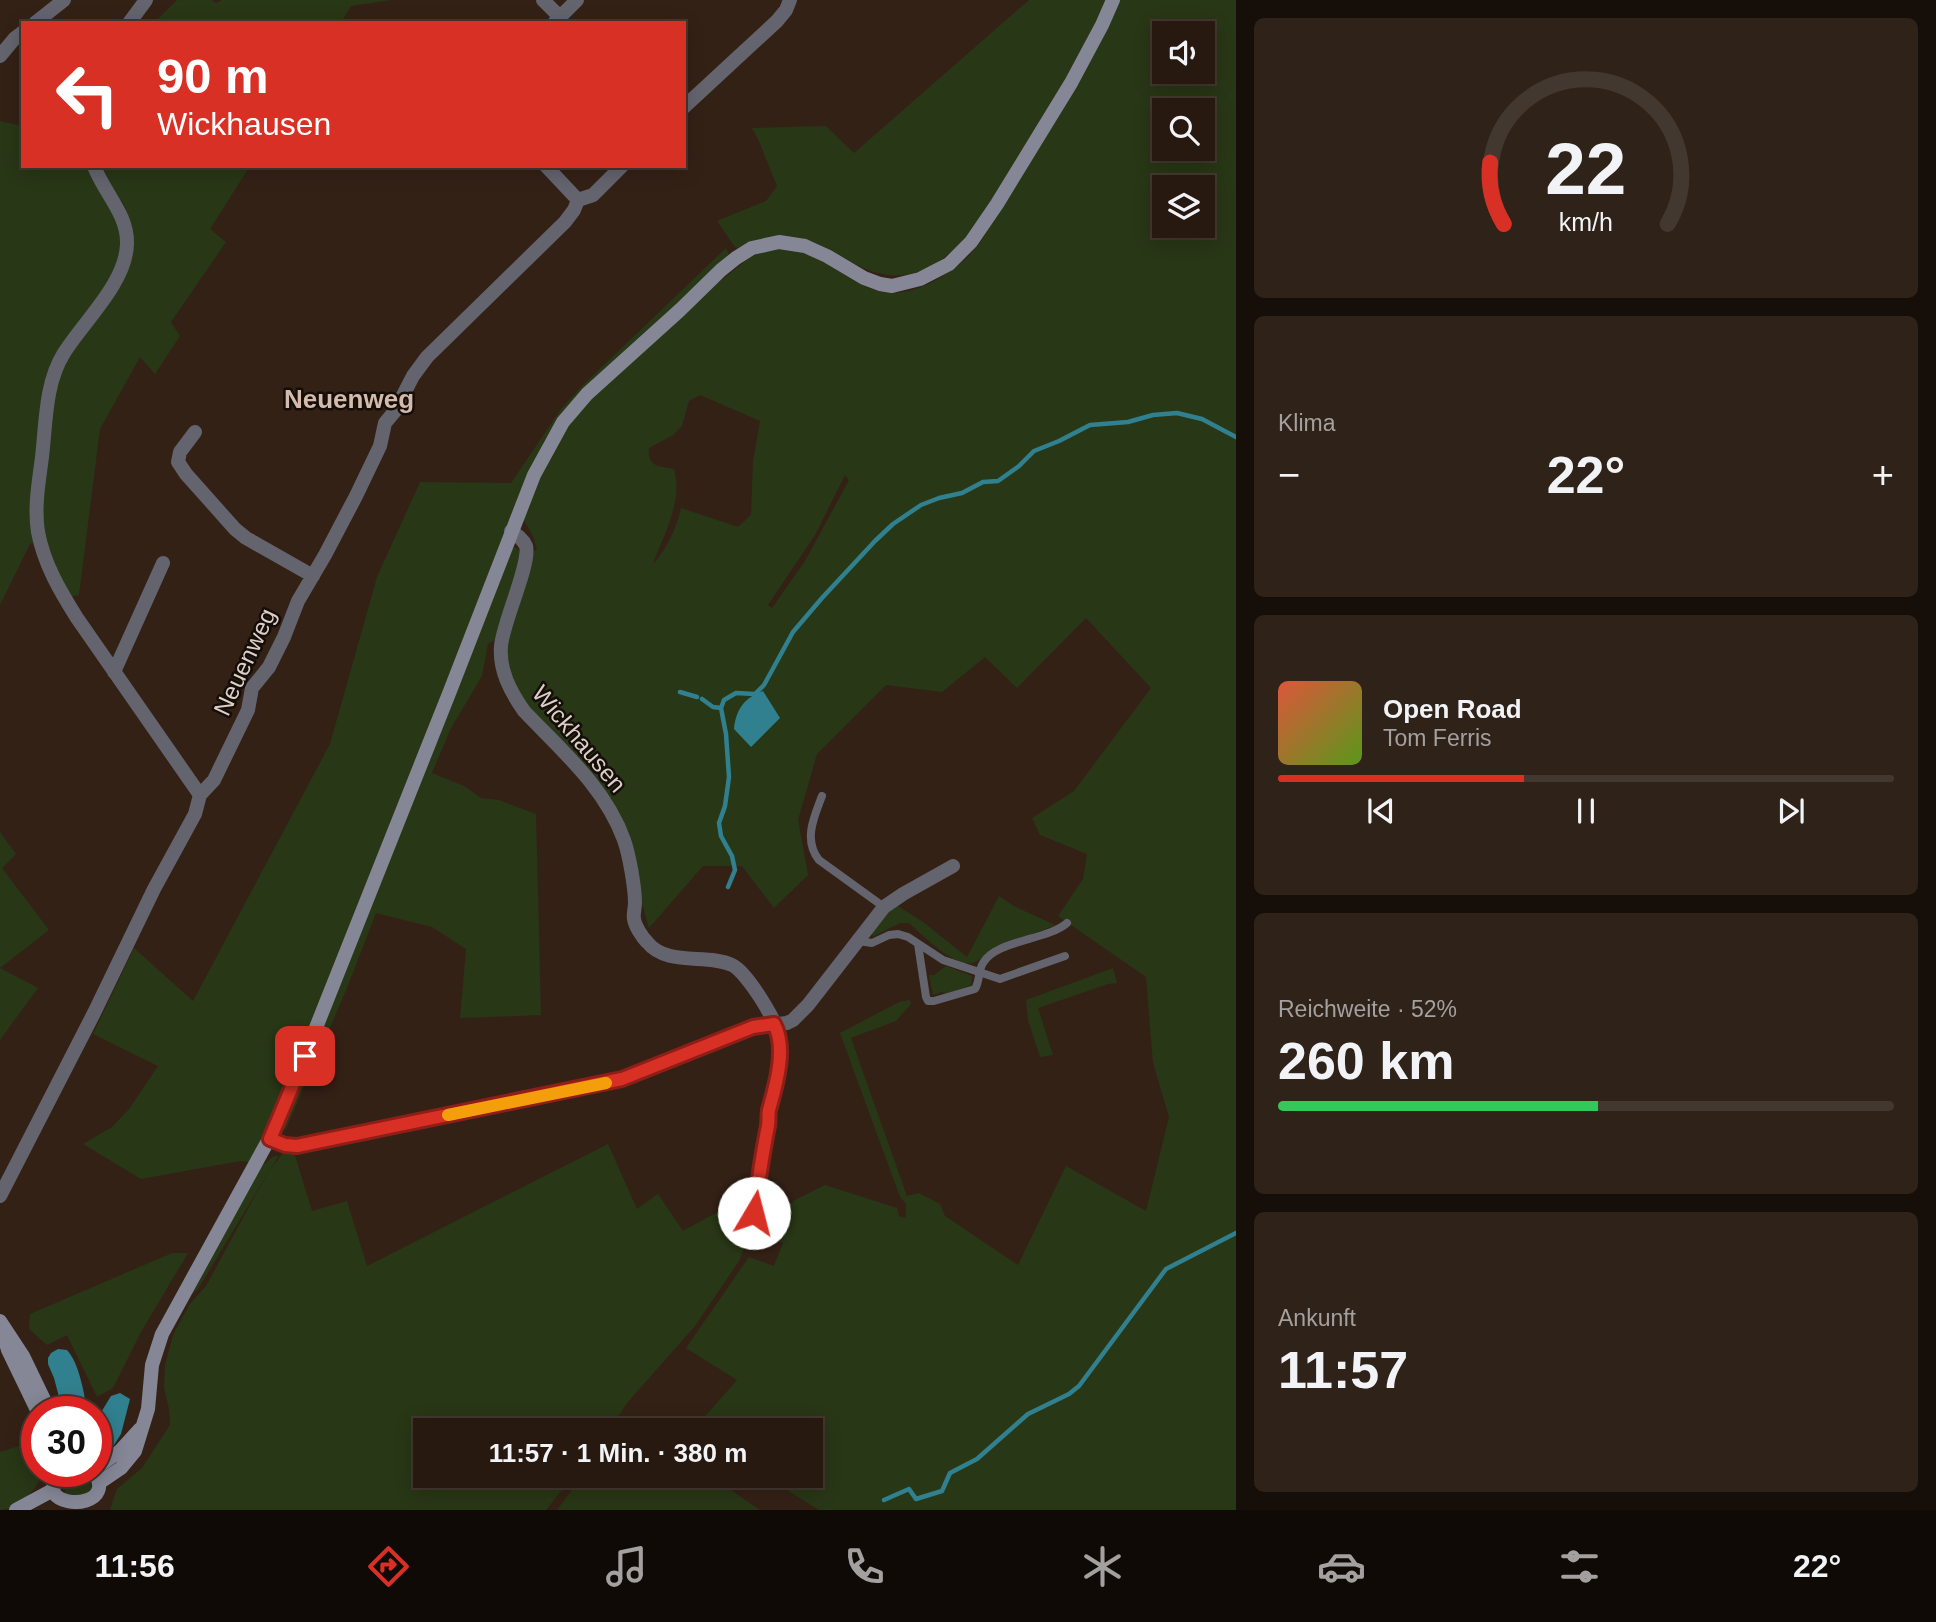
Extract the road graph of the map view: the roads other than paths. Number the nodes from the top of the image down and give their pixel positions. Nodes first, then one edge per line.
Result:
1 (64, 0) edge
2 (146, 0) edge
3 (543, 0) edge
4 (578, 0) edge
5 (790, 0) edge
6 (1113, 0) edge
7 (557, 20) edge
8 (38, 21) edge
9 (130, 21) edge
10 (21, 34) edge
11 (0, 56) edge
12 (686, 105) edge
13 (95, 168) edge
14 (548, 168) edge
15 (620, 168) edge
16 (578, 200) junction
17 (195, 432) dead end
18 (511, 531) junction
19 (163, 563) dead end
20 (313, 576) junction
21 (114, 672) junction
22 (200, 795) junction
23 (822, 796) dead end
24 (953, 866) dead end
25 (884, 907) junction
26 (1068, 923) dead end
27 (858, 941) junction
28 (918, 944) junction
29 (1065, 956) dead end
30 (979, 973) junction
31 (774, 1024) junction
32 (270, 1139) junction
33 (0, 1196) edge
34 (754, 1213) dead end
35 (0, 1323) edge
36 (30, 1396) edge
37 (42, 1396) edge
38 (112, 1473) edge
39 (54, 1487) edge
40 (97, 1487) edge
41 (56, 1496) junction
42 (92, 1507) edge
43 (16, 1510) edge
44 (45, 1510) edge
45 (76, 1510) edge

1 - 8 street
2 - 9 street
3 - 7 street
4 - 7 street
5 - 12 street
6 - 18 main road
10 - 11 street
13 - 21 street
14 - 16 street
15 - 16 street, Neuenweg
16 - 20 street, Neuenweg
17 - 20 street
18 - 31 street, Wickhausen
18 - 32 main road
19 - 21 street
20 - 22 street, Neuenweg
21 - 22 street
22 - 33 street, Neuenweg
23 - 25 lane
24 - 25 street
25 - 27 street
26 - 30 lane
27 - 28 lane
27 - 31 street
28 - 30 lane
28 - 30 lane
29 - 30 lane
31 - 32 street
31 - 34 street, Wickhausen
32 - 38 main road
35 - 36 main road
35 - 37 main road
39 - 41 main road
40 - 42 main road
41 - 43 main road
41 - 44 main road
41 - 45 main road
42 - 45 main road

